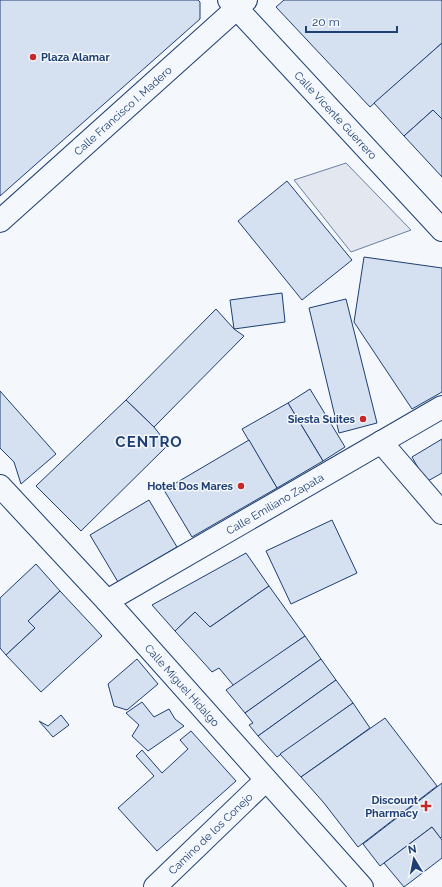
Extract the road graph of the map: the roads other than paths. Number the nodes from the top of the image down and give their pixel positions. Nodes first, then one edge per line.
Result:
1 (237, 3) edge
2 (0, 221) edge
3 (442, 230) edge
4 (442, 407) edge
5 (381, 442) junction
6 (0, 486) edge
7 (442, 514) edge
8 (107, 601) junction
9 (266, 780) junction
10 (155, 887) edge
11 (362, 887) edge

1 - 2 street, Calle Francisco I. Madero
1 - 3 street, Calle Vicente Guerrero
4 - 5 street, Calle Emiliano Zapata
5 - 7 street
5 - 8 street, Calle Emiliano Zapata
6 - 8 street, Calle Miguel Hidalgo
8 - 9 street, Calle Miguel Hidalgo
9 - 10 street, Camino de los Conejo
9 - 11 street, Calle Miguel Hidalgo

